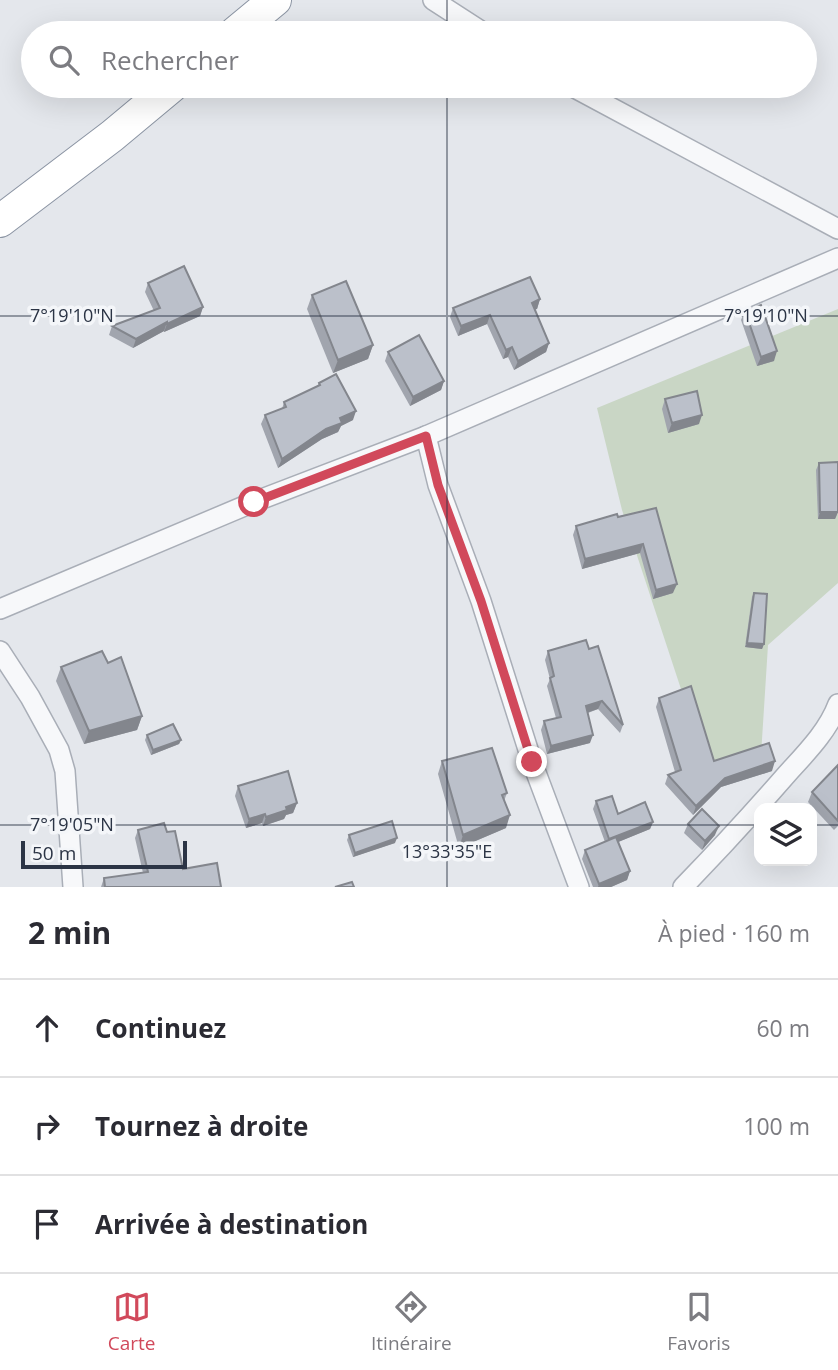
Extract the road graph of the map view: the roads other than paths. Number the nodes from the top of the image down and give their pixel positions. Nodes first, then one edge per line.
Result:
1 (275, 0) edge
2 (433, 0) edge
3 (250, 21) edge
4 (465, 21) edge
5 (158, 98) edge
6 (592, 98) edge
7 (0, 221) edge
8 (838, 229) edge
9 (838, 258) edge
10 (426, 436) junction
11 (0, 608) edge
12 (0, 651) edge
13 (838, 704) edge
14 (73, 887) edge
15 (579, 887) edge
16 (683, 887) edge

1 - 3 highway
2 - 4 street
5 - 7 highway
6 - 8 street
9 - 10 street
10 - 11 street
10 - 15 street
12 - 14 street
13 - 16 street

